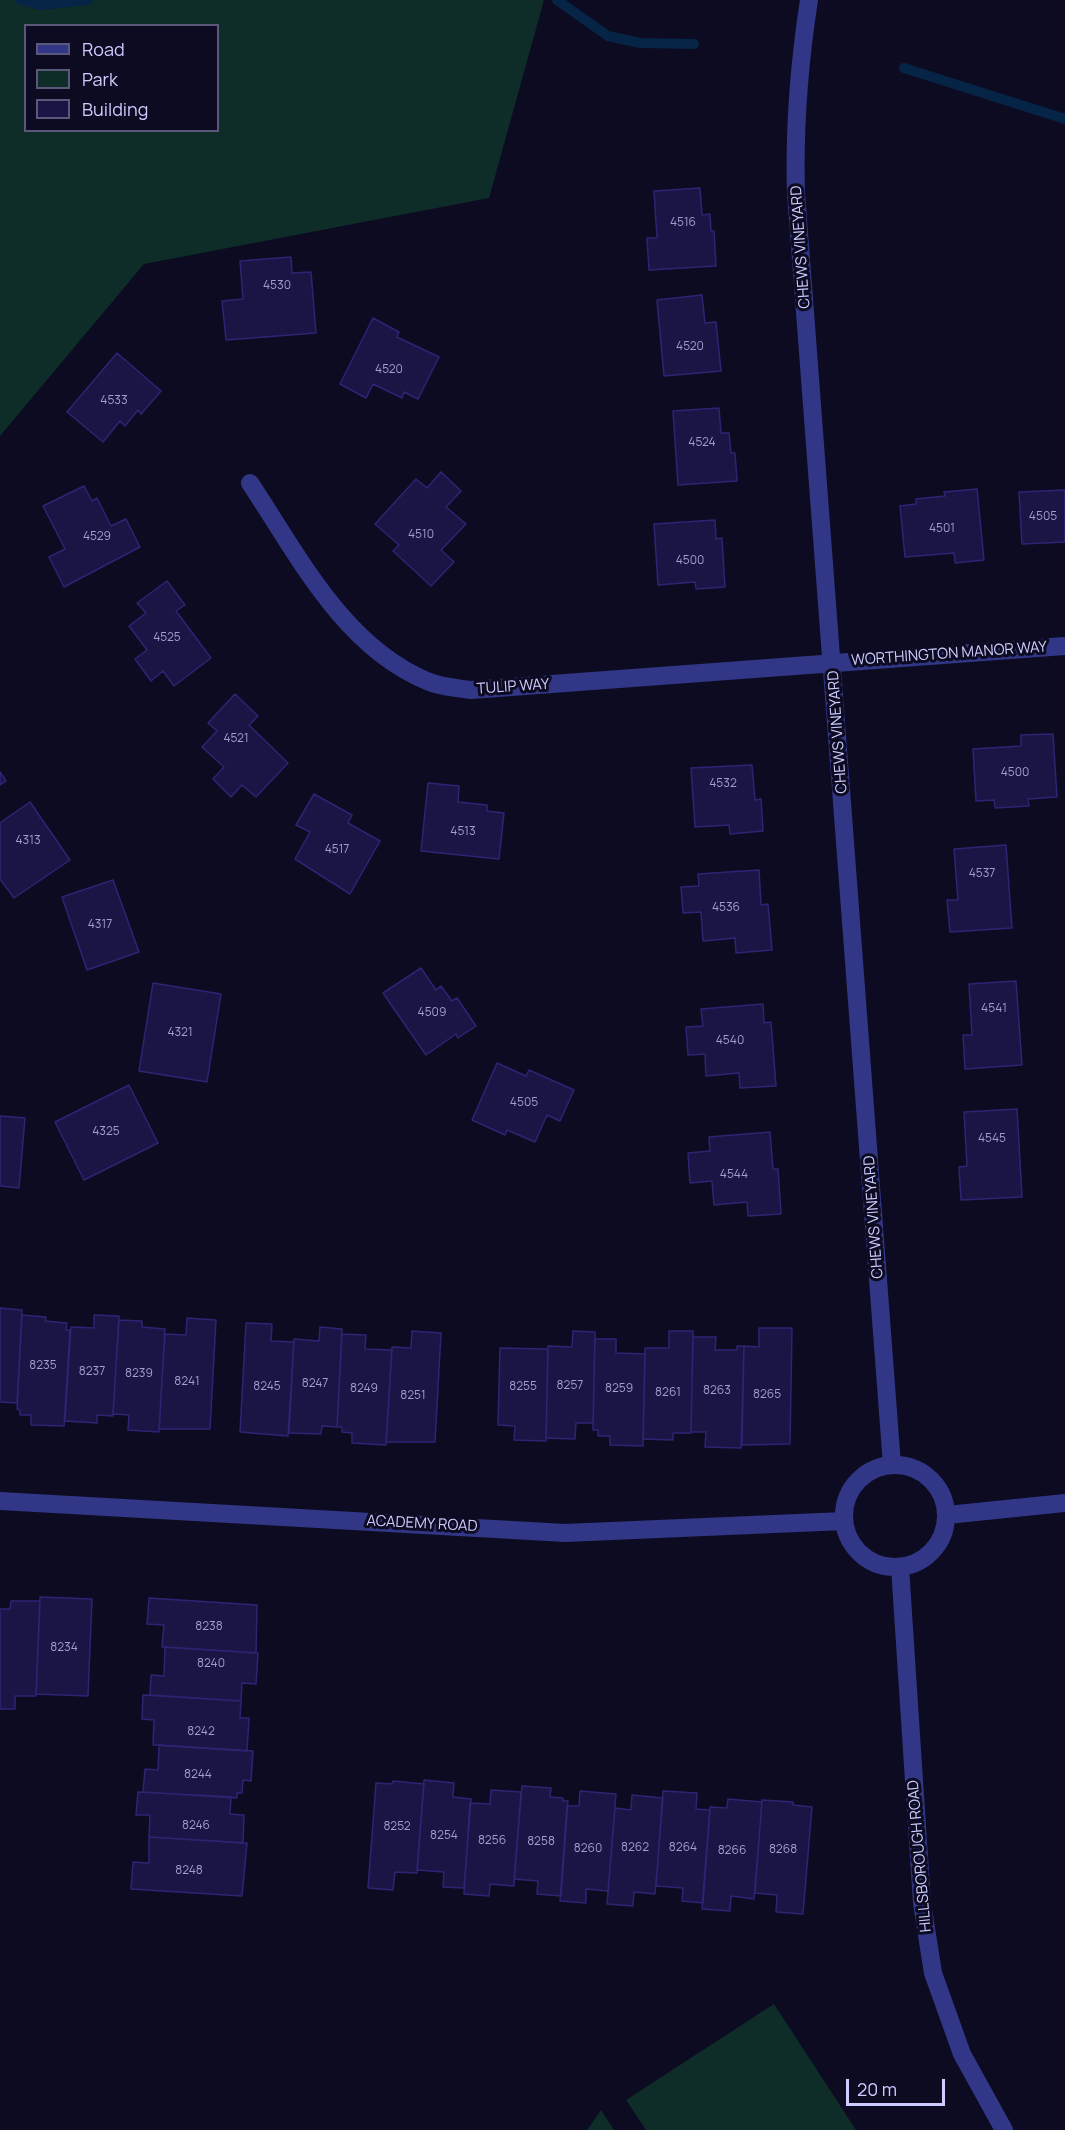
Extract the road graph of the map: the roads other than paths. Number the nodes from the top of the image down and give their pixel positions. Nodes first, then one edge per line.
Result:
1 (809, 0) edge
2 (250, 483) dead end
3 (1065, 646) edge
4 (833, 662) junction
5 (892, 1464) junction
6 (0, 1502) edge
7 (1065, 1503) edge
8 (947, 1515) junction
9 (844, 1521) junction
10 (900, 1567) junction
11 (1004, 2130) edge

1 - 4 street, CHEWS VINEYARD
2 - 4 street, TULIP WAY
3 - 4 street, WORTHINGTON MANOR WAY
4 - 5 street, CHEWS VINEYARD
5 - 8 street
5 - 9 street
6 - 9 street, ACADEMY ROAD
7 - 8 street
8 - 10 street
9 - 10 street
10 - 11 street, HILLSBOROUGH ROAD

